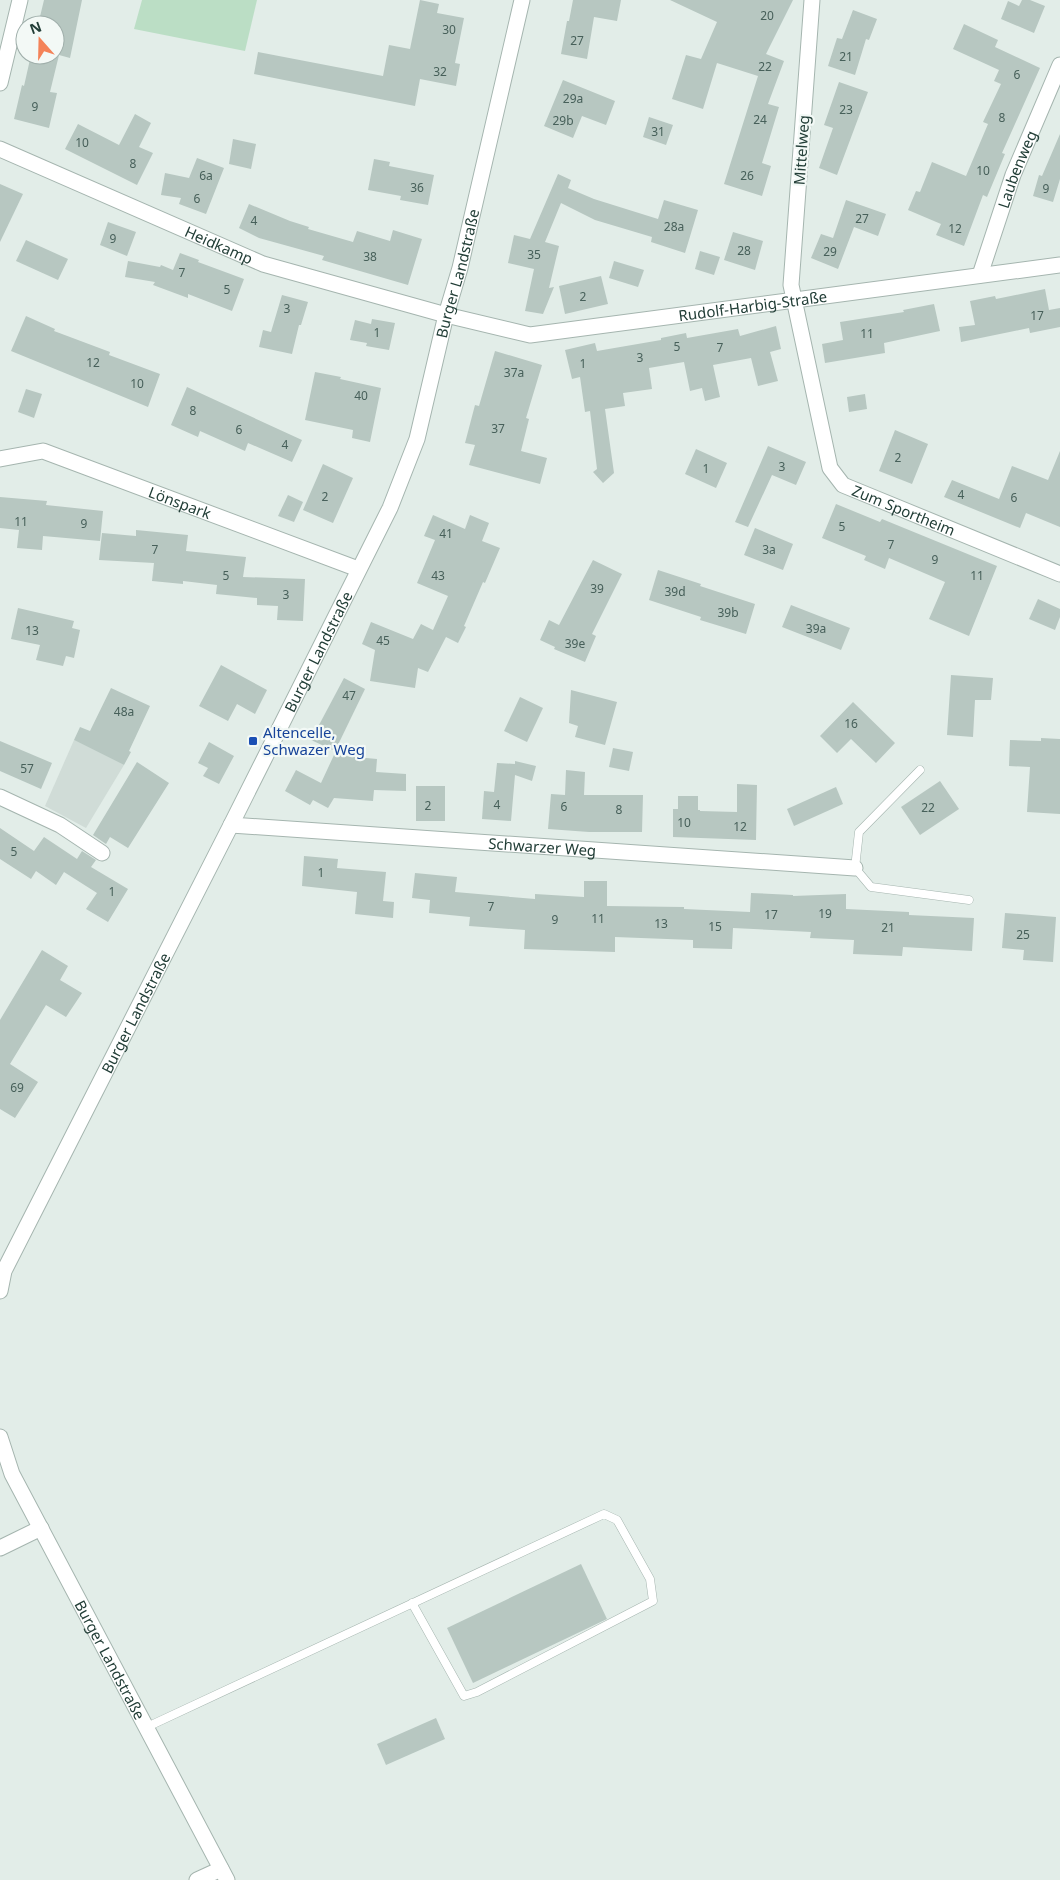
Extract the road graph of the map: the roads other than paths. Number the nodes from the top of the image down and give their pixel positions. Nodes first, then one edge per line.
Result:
1 (20, 0) edge
2 (522, 0) edge
3 (812, 0) edge
4 (1060, 66) edge
5 (0, 83) edge
6 (0, 149) edge
7 (1060, 265) edge
8 (980, 275) junction
9 (794, 300) junction
10 (446, 315) junction
11 (0, 459) edge
12 (358, 569) junction
13 (1060, 574) edge
14 (920, 770) dead end
15 (0, 797) edge
16 (232, 825) junction
17 (102, 853) dead end
18 (855, 868) junction
19 (969, 900) dead end
20 (2, 1275) edge
21 (0, 1291) edge
22 (0, 1437) edge
23 (0, 1453) edge
24 (12, 1474) junction
25 (41, 1528) junction
26 (0, 1548) edge
27 (412, 1603) junction
28 (146, 1727) junction
29 (224, 1874) edge
30 (197, 1880) edge

1 - 5 street
2 - 10 street, Burger Landstraße
3 - 9 street, Mittelweg
4 - 8 street, Laubenweg
6 - 10 street, Heidkamp
7 - 8 street, Rudolf-Harbig-Straße
8 - 9 street, Rudolf-Harbig-Straße
9 - 10 street, Rudolf-Harbig-Straße
9 - 13 street, Zum Sportheim
10 - 12 street, Burger Landstraße
11 - 12 street, Lönspark
12 - 16 street, Burger Landstraße
14 - 18 lane
15 - 17 street
16 - 18 street, Schwarzer Weg
16 - 20 street, Burger Landstraße
18 - 19 lane
20 - 21 street, Burger Landstraße
22 - 24 street, Burger Landstraße
23 - 24 lane
24 - 25 street, Burger Landstraße
25 - 26 street
25 - 28 street, Burger Landstraße
27 - 27 lane
27 - 28 lane
28 - 29 street, Burger Landstraße
29 - 30 street

